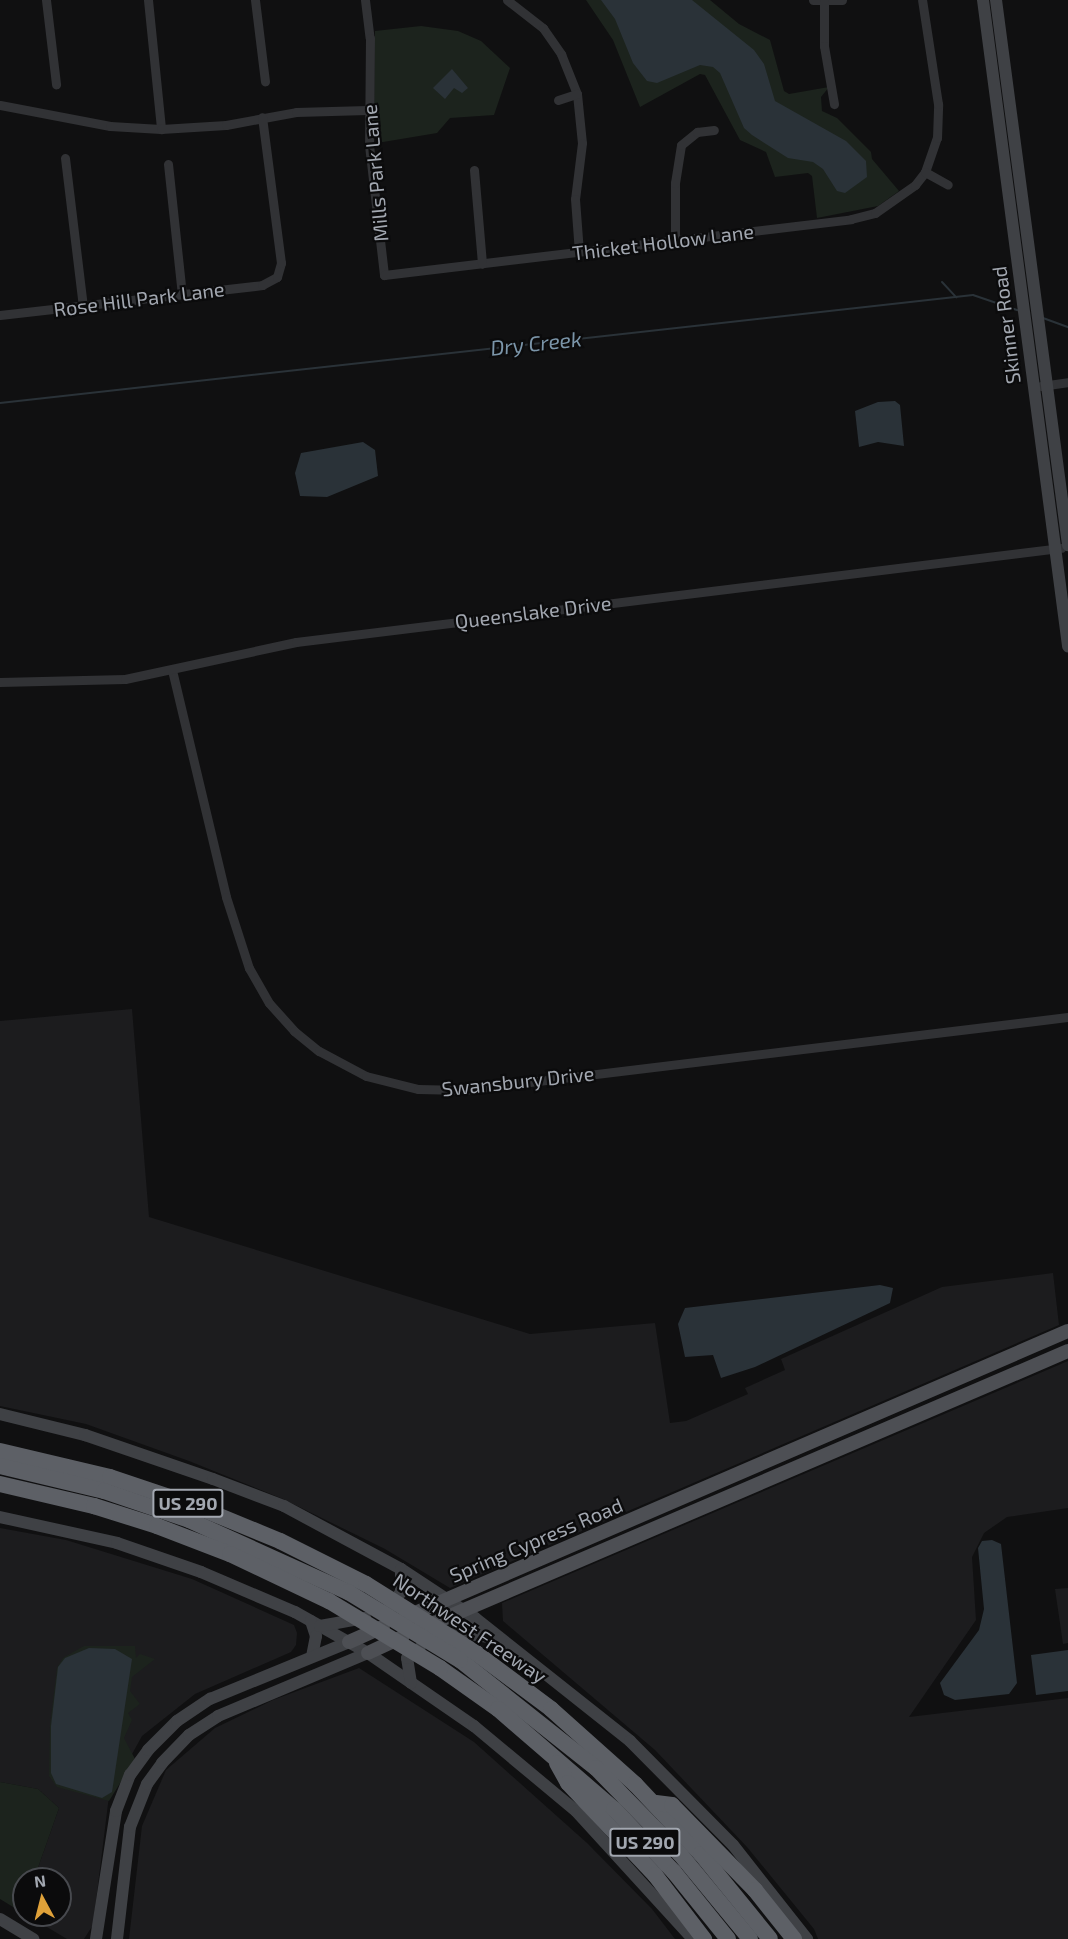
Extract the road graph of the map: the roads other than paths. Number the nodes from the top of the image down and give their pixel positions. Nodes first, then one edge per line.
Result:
1 (46, 0) edge
2 (148, 0) edge
3 (255, 0) edge
4 (365, 0) edge
5 (507, 0) edge
6 (813, 0) edge
7 (842, 0) edge
8 (922, 0) edge
9 (983, 0) edge
10 (996, 0) edge
11 (824, 1) edge
12 (265, 81) dead end
13 (56, 84) dead end
14 (577, 94) junction
15 (558, 100) dead end
16 (834, 104) dead end
17 (0, 105) edge
18 (367, 110) junction
19 (262, 117) junction
20 (161, 129) junction
21 (714, 130) dead end
22 (65, 158) dead end
23 (168, 164) dead end
24 (474, 170) dead end
25 (925, 172) junction
26 (948, 185) dead end
27 (675, 241) junction
28 (579, 252) junction
29 (482, 264) junction
30 (384, 275) joint
31 (182, 294) junction
32 (83, 306) junction
33 (0, 315) edge
34 (1068, 382) edge
35 (1047, 385) junction
36 (1033, 387) junction
37 (1064, 547) edge
38 (1068, 646) edge
39 (172, 670) junction
40 (0, 682) edge
41 (1068, 1017) edge
42 (1068, 1331) edge
43 (1068, 1351) edge
44 (970, 1373) junction
45 (975, 1391) junction
46 (0, 1414) edge
47 (837, 1431) junction
48 (845, 1447) junction
49 (0, 1451) edge
50 (0, 1466) edge
51 (0, 1484) edge
52 (665, 1506) junction
53 (0, 1517) edge
54 (673, 1520) junction
55 (401, 1569) junction
56 (446, 1600) junction
57 (462, 1610) junction
58 (315, 1624) junction
59 (501, 1640) junction
60 (349, 1642) junction
61 (368, 1653) junction
62 (312, 1656) junction
63 (411, 1683) junction
64 (210, 1699) junction
65 (218, 1716) junction
66 (553, 1754) junction
67 (654, 1803) junction
68 (118, 1805) junction
69 (135, 1812) junction
70 (0, 1919) edge
71 (33, 1939) edge
72 (96, 1939) edge
73 (117, 1939) edge
74 (693, 1939) edge
75 (704, 1939) edge
76 (728, 1939) edge
77 (750, 1939) edge
78 (770, 1939) edge
79 (794, 1939) edge
80 (807, 1939) edge

1 - 13 street
2 - 20 street
3 - 12 street
4 - 18 street, Mills Park Lane
5 - 14 street
6 - 11 street
7 - 11 street
8 - 25 street
9 - 36 street, Skinner Road
10 - 35 street, Skinner Road
11 - 16 street
14 - 15 street
14 - 28 street
17 - 20 street
18 - 19 street
18 - 30 street, Mills Park Lane
19 - 20 street
19 - 31 street, Rose Hill Park Lane
21 - 27 street
22 - 32 street
23 - 31 street
24 - 29 street
25 - 26 street
25 - 27 street, Thicket Hollow Lane
27 - 28 street, Thicket Hollow Lane
28 - 29 street, Thicket Hollow Lane
29 - 30 street, Thicket Hollow Lane
31 - 32 street, Rose Hill Park Lane
32 - 33 street, Rose Hill Park Lane
34 - 35 street
35 - 36 street
35 - 37 street, Skinner Road
36 - 37 street, Skinner Road
37 - 38 street, Skinner Road
37 - 39 street, Queenslake Drive
39 - 40 street, Queenslake Drive
39 - 41 street, Swansbury Drive
42 - 44 main road, Spring Cypress Road
43 - 45 main road, Spring Cypress Road
44 - 45 main road
44 - 47 main road, Spring Cypress Road
45 - 48 main road, Spring Cypress Road
46 - 55 street
47 - 48 main road
47 - 52 main road, Spring Cypress Road
48 - 54 main road, Spring Cypress Road
49 - 67 highway, Northwest Freeway / US 290, bridge
50 - 77 highway, bridge
51 - 66 highway, US 290, bridge
52 - 54 main road
52 - 56 main road, Spring Cypress Road
53 - 58 street
54 - 57 main road, Spring Cypress Road
55 - 56 street
55 - 58 street
56 - 57 street
56 - 60 main road, Spring Cypress Road
57 - 59 street
57 - 61 main road, Spring Cypress Road
58 - 60 street
58 - 62 street
59 - 63 street
59 - 80 street
60 - 61 street
60 - 62 street, Spring Cypress Road
61 - 63 street
61 - 65 street, Spring Cypress Road
62 - 64 street, Spring Cypress Road
63 - 74 street
64 - 65 street
64 - 68 street, Spring Cypress Road
65 - 69 street, Spring Cypress Road
66 - 75 highway
66 - 76 highway, US 290
67 - 78 highway, Northwest Freeway / US 290
67 - 79 highway
68 - 69 street
68 - 72 street, Spring Cypress Road
69 - 73 street, Spring Cypress Road
70 - 71 street

